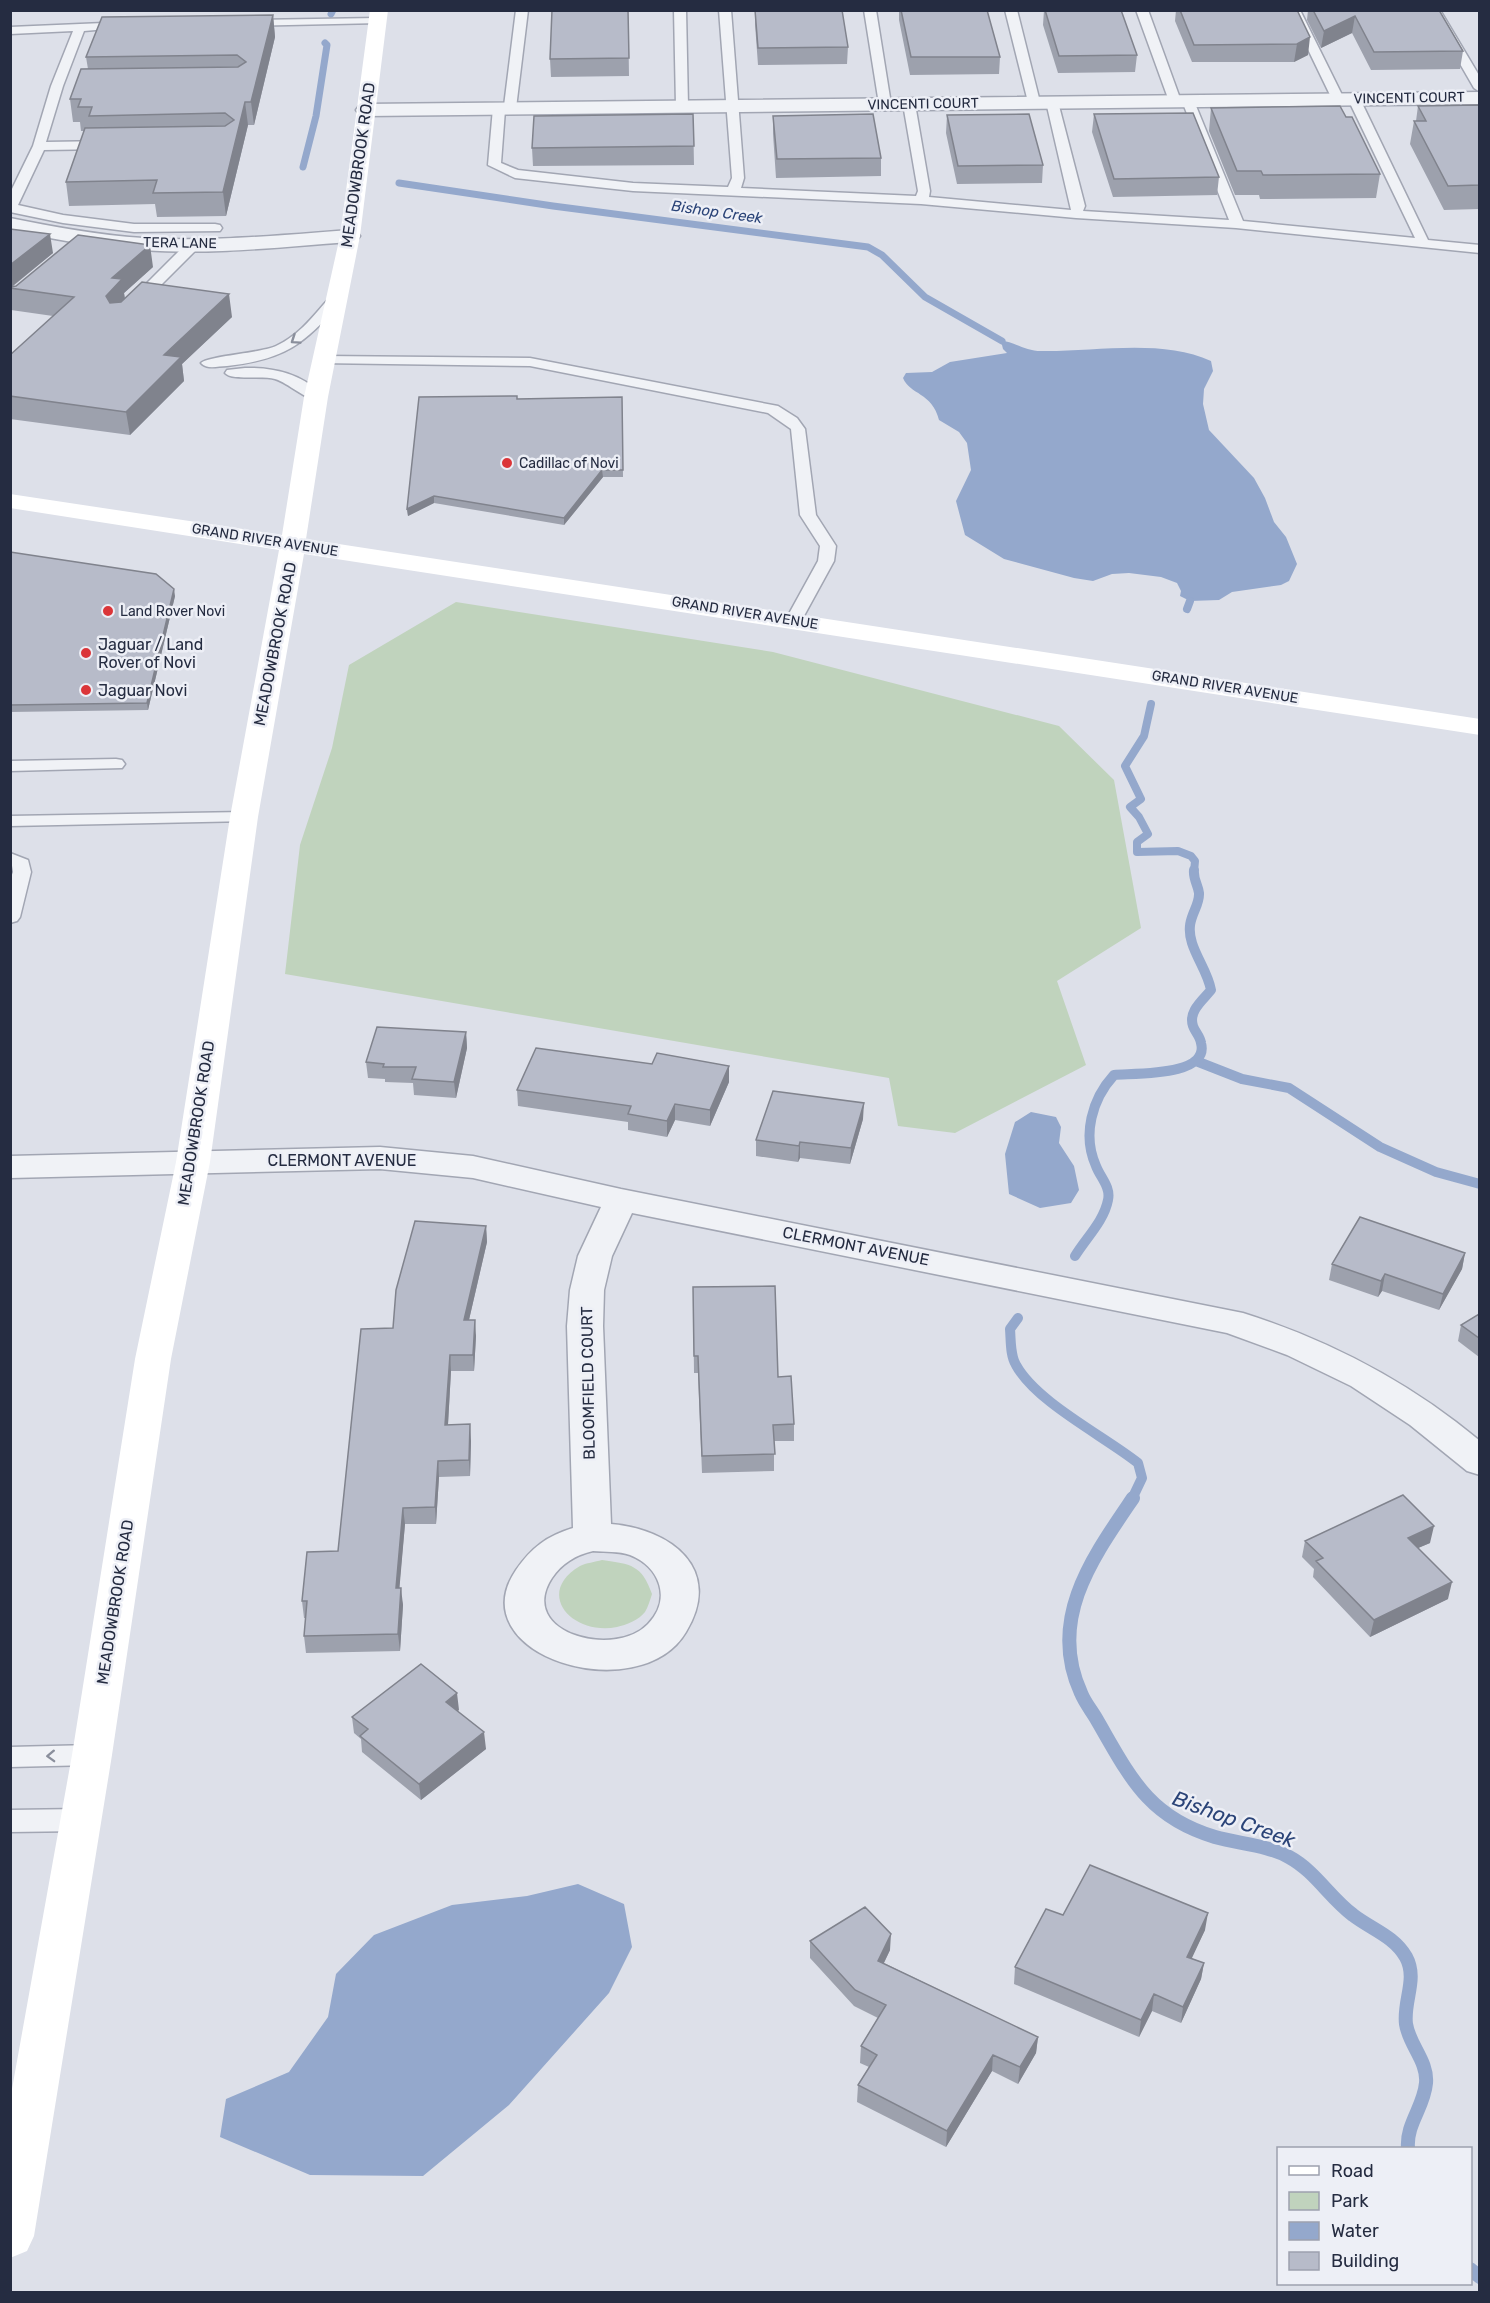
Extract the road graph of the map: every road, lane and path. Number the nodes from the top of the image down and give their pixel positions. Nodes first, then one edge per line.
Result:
1 (522, 10) edge
2 (680, 10) edge
3 (725, 10) edge
4 (870, 10) edge
5 (1011, 10) edge
6 (1142, 10) edge
7 (1294, 10) edge
8 (1434, 10) edge
9 (378, 16) edge
10 (231, 23) edge
11 (136, 25) edge
12 (80, 27) junction
13 (10, 31) edge
14 (1479, 88) edge
15 (1479, 98) edge
16 (1346, 99) junction
17 (1181, 101) junction
18 (1043, 102) junction
19 (885, 104) junction
20 (909, 104) junction
21 (682, 106) junction
22 (732, 106) junction
23 (505, 108) junction
24 (366, 110) junction
25 (122, 145) edge
26 (39, 146) junction
27 (734, 190) junction
28 (921, 200) junction
29 (11, 207) edge
30 (1076, 214) junction
31 (10, 224) edge
32 (1236, 224) junction
33 (215, 228) edge
34 (350, 236) junction
35 (89, 238) junction
36 (1421, 243) junction
37 (194, 244) junction
38 (1479, 249) edge
39 (72, 252) edge
40 (336, 299) junction
41 (127, 312) edge
42 (324, 360) junction
43 (316, 397) junction
44 (10, 501) edge
45 (293, 544) junction
46 (794, 621) junction
47 (1479, 727) edge
48 (116, 764) dead end
49 (10, 766) edge
50 (244, 817) junction
51 (10, 821) edge
52 (10, 858) edge
53 (10, 917) edge
54 (193, 1162) junction
55 (10, 1167) edge
56 (621, 1200) junction
57 (1479, 1462) edge
58 (593, 1537) dead end
59 (92, 1755) junction
60 (10, 1757) edge
61 (10, 1821) edge
62 (81, 1821) junction
63 (10, 2236) edge

1 - 23 lane
2 - 21 lane
3 - 22 lane
4 - 19 lane
5 - 18 lane
6 - 17 lane
7 - 16 lane
8 - 14 lane
9 - 10 lane
9 - 24 street, MEADOWBROOK ROAD
11 - 12 lane
12 - 13 lane
12 - 26 lane
15 - 16 street, VINCENTI COURT
16 - 17 street, VINCENTI COURT
16 - 36 lane
17 - 18 street, VINCENTI COURT
17 - 32 lane
18 - 20 street, VINCENTI COURT
18 - 30 lane
19 - 20 street, VINCENTI COURT
19 - 22 street, VINCENTI COURT
20 - 28 lane
21 - 22 street, VINCENTI COURT
21 - 23 street, VINCENTI COURT
22 - 27 lane
23 - 24 street, VINCENTI COURT
23 - 27 lane
24 - 34 street, MEADOWBROOK ROAD
25 - 26 lane
26 - 29 lane
27 - 28 lane
28 - 30 lane
29 - 33 lane
30 - 32 lane
31 - 35 street, TERA LANE
32 - 36 lane
34 - 37 street, TERA LANE
34 - 40 street, MEADOWBROOK ROAD
35 - 37 street, TERA LANE
35 - 39 street
36 - 38 lane
37 - 41 lane
40 - 42 street, MEADOWBROOK ROAD
40 -> 43 lane
42 - 43 street, MEADOWBROOK ROAD
42 - 46 lane
43 - 45 street, MEADOWBROOK ROAD
44 - 45 street, GRAND RIVER AVENUE
45 - 46 street, GRAND RIVER AVENUE
45 - 50 street, MEADOWBROOK ROAD
46 - 47 street, GRAND RIVER AVENUE
48 - 49 lane
50 - 51 lane
50 - 54 street, MEADOWBROOK ROAD
52 - 53 lane
54 - 55 street, CLERMONT AVENUE
54 - 56 street, CLERMONT AVENUE
54 - 59 street, MEADOWBROOK ROAD
56 - 57 street, CLERMONT AVENUE
56 - 58 street, BLOOMFIELD COURT
59 -> 60 lane
59 - 62 street, MEADOWBROOK ROAD
61 - 62 lane
62 - 63 street, MEADOWBROOK ROAD

